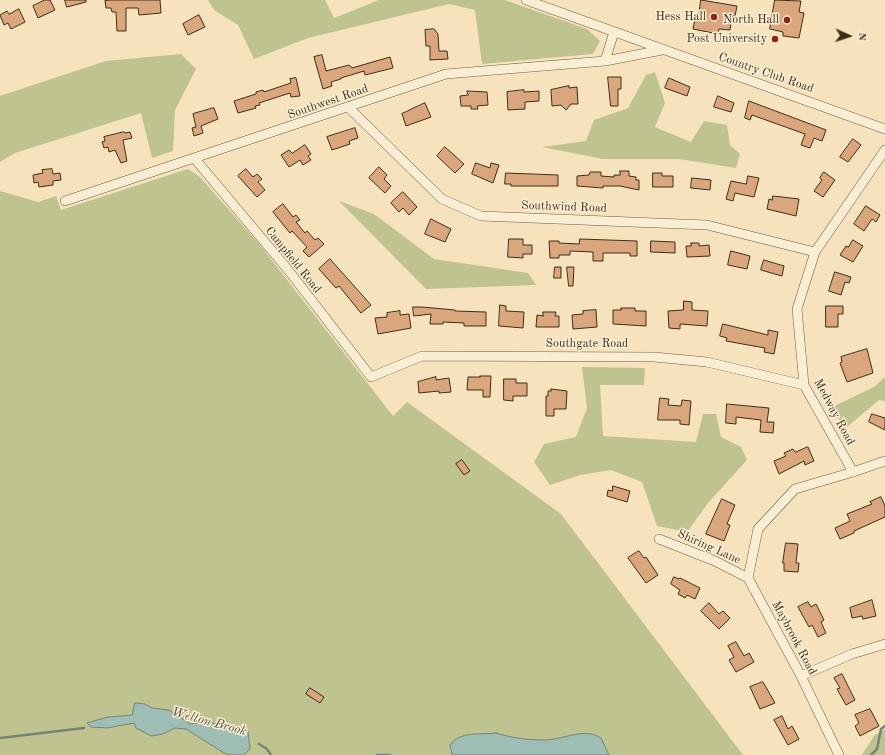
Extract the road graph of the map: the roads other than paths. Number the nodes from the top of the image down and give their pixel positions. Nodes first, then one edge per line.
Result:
1 (526, 0) edge
2 (614, 32) junction
3 (662, 50) junction
4 (605, 61) junction
5 (349, 108) junction
6 (885, 129) edge
7 (885, 150) edge
8 (195, 159) junction
9 (66, 201) dead end
10 (815, 252) junction
11 (371, 377) joint
12 (804, 385) junction
13 (885, 461) edge
14 (853, 472) junction
15 (659, 539) dead end
16 (748, 578) junction
17 (885, 644) edge
18 (801, 676) junction
19 (839, 755) edge

1 - 2 street, Country Club Road
2 - 3 street, Country Club Road
2 - 4 street
3 - 4 street, Southwest Road
3 - 6 street, Country Club Road
4 - 5 street, Southwest Road
5 - 8 street, Southwest Road
5 - 10 street, Southwind Road
7 - 10 street, Medway Road
8 - 9 street, Southwest Road
8 - 11 street, Campfield Road
10 - 12 street, Medway Road
11 - 12 street, Southgate Road
12 - 14 street, Medway Road
13 - 14 street
14 - 16 street
15 - 16 street, Shiring Lane
16 - 18 street, Maybrook Road
17 - 18 street
18 - 19 street, Maybrook Road

